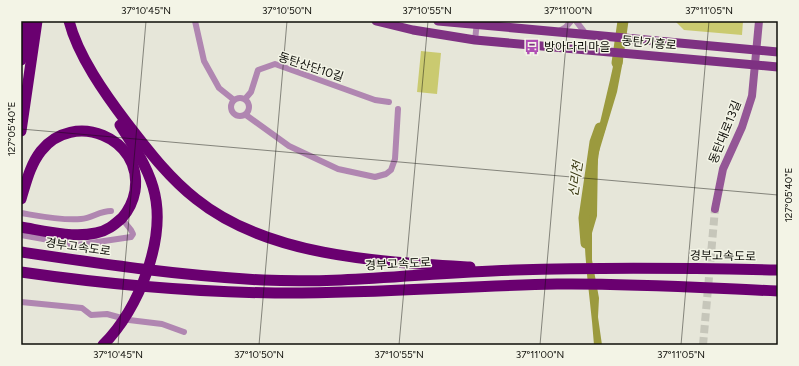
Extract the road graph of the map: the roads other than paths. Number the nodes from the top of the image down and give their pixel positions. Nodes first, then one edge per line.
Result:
1 (26, 21) edge
2 (37, 21) edge
3 (69, 21) edge
4 (195, 21) edge
5 (376, 21) edge
6 (438, 21) edge
7 (571, 21) edge
8 (576, 21) edge
9 (759, 21) edge
10 (477, 23) edge
11 (556, 33) junction
12 (591, 36) junction
13 (475, 40) junction
14 (77, 45) junction
15 (756, 50) junction
16 (778, 52) edge
17 (21, 60) edge
18 (755, 65) junction
19 (778, 67) edge
20 (245, 99) junction
21 (234, 100) junction
22 (389, 102) dead end
23 (398, 109) dead end
24 (246, 115) junction
25 (21, 131) edge
26 (22, 196) edge
27 (715, 209) tunnel mouth
28 (111, 211) dead end
29 (21, 212) edge
30 (123, 220) dead end
31 (21, 227) edge
32 (21, 235) edge
33 (21, 252) edge
34 (514, 270) junction
35 (778, 270) edge
36 (21, 272) edge
37 (778, 290) edge
38 (21, 302) edge
39 (184, 332) dead end
40 (105, 343) edge

1 - 17 highway
2 - 25 highway
3 - 14 highway
4 - 21 street
5 - 13 main road, 동탄기흥로
6 - 10 main road, 동탄기흥로
7 - 11 street
8 - 12 street
9 - 15 street, 동탄대로13길
10 - 11 main road, 동탄기흥로
10 - 13 street
11 - 12 main road, 동탄기흥로
12 - 15 main road, 동탄기흥로
13 - 18 main road, 동탄기흥로
14 - 34 highway
14 - 40 highway
15 - 16 main road, 동탄기흥로
15 - 18 street, 동탄대로13길
18 - 19 main road, 동탄기흥로
18 - 27 street, 동탄대로13길
20 - 21 street
20 - 22 street, 동탄산단10길
20 - 24 street
21 - 24 street
23 - 24 street
26 - 31 highway
28 - 29 street
30 - 32 street
33 - 34 highway, 경부고속도로
34 - 35 highway, 경부고속도로
36 - 37 highway
38 - 39 street

